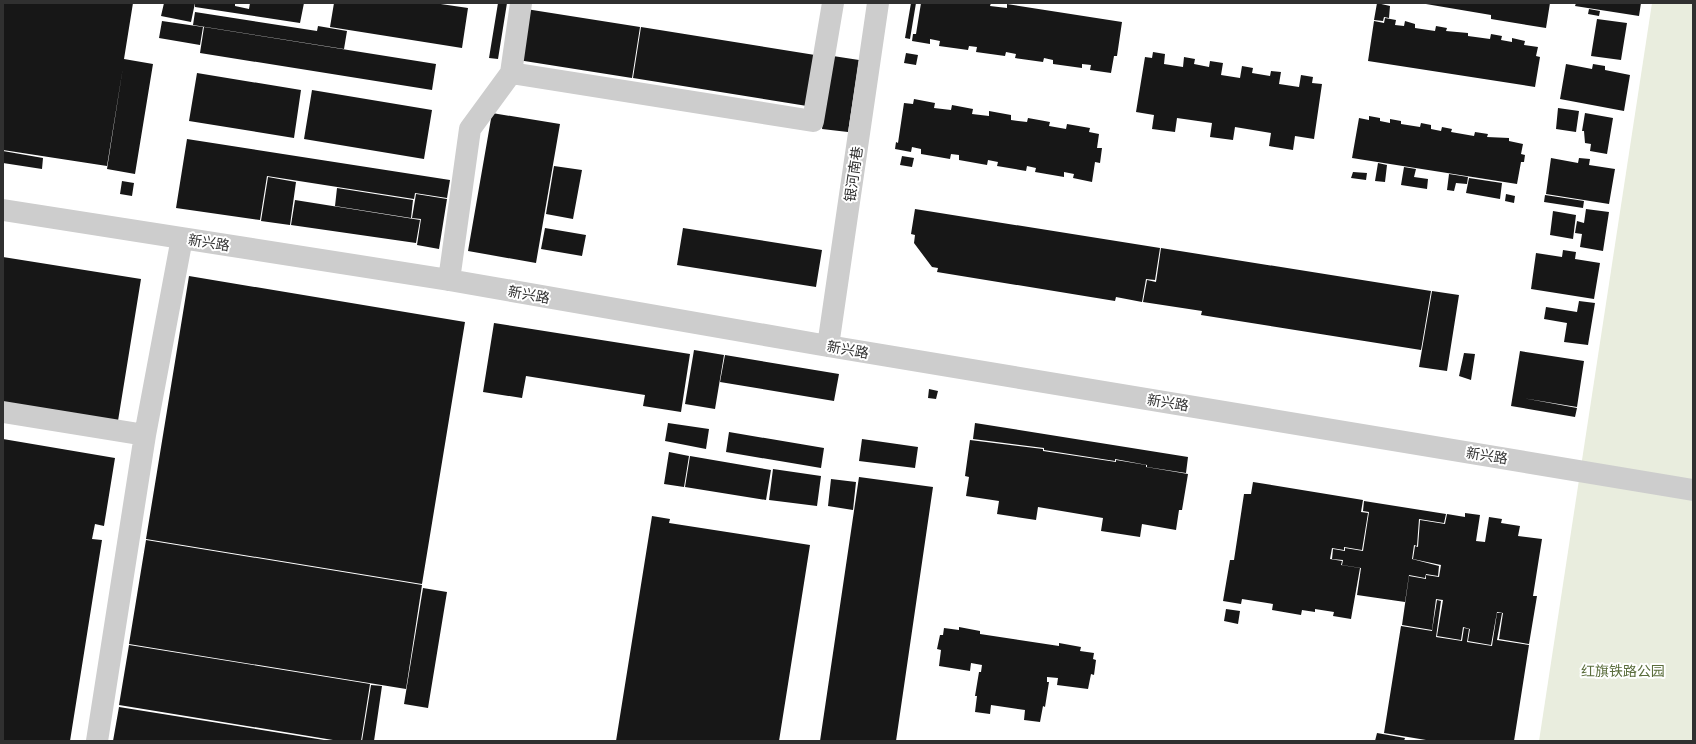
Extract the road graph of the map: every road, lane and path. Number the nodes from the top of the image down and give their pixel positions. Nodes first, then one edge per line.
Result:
1 (522, 3) edge
2 (833, 3) edge
3 (878, 3) edge
4 (511, 73) junction
5 (3, 210) edge
6 (182, 238) junction
7 (449, 280) junction
8 (828, 346) junction
9 (3, 412) edge
10 (145, 435) junction
11 (1693, 490) edge
12 (97, 741) edge

1 - 4 street
2 - 4 street
3 - 8 street, 银河南巷
4 - 7 street
5 - 6 street, 新兴路
6 - 7 street, 新兴路
6 - 10 street
7 - 8 street, 新兴路
8 - 11 street, 新兴路
9 - 10 street
10 - 12 street

